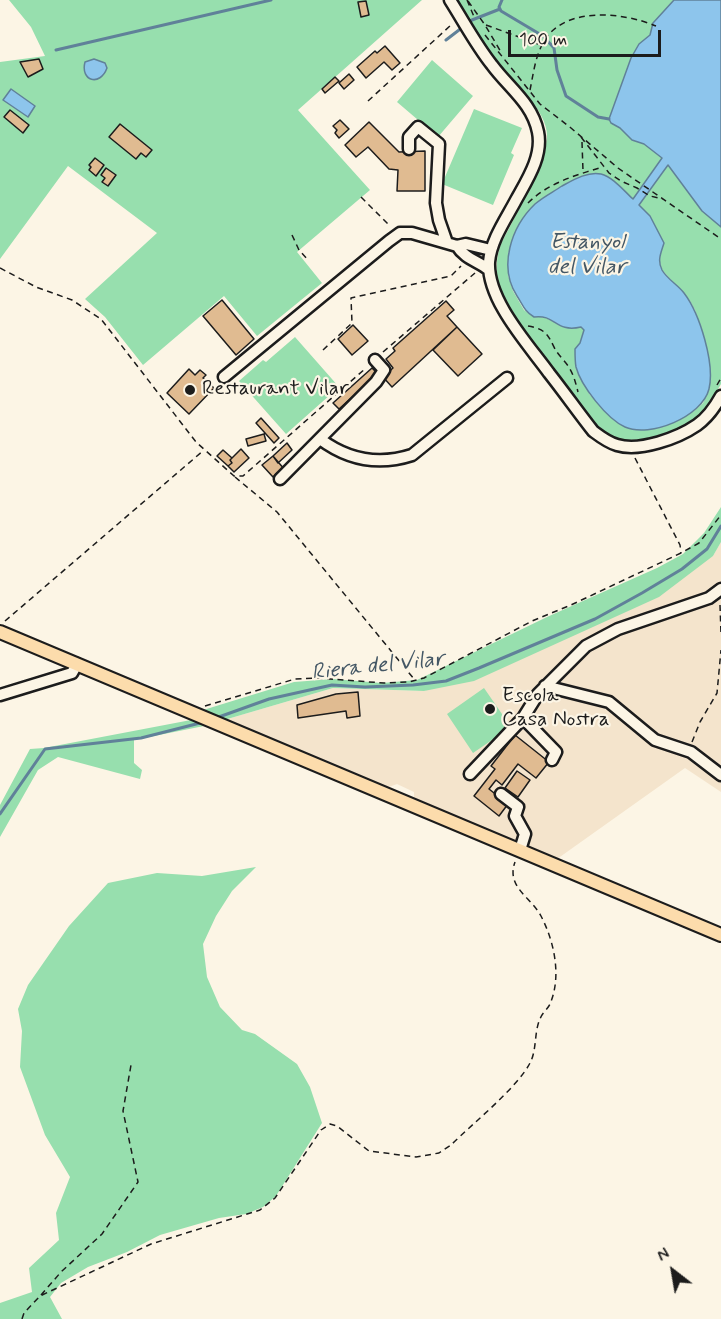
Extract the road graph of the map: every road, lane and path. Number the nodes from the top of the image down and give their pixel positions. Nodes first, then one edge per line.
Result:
1 (450, 0) edge
2 (467, 0) edge
3 (475, 12) junction
4 (461, 18) junction
5 (476, 24) dead end
6 (485, 24) junction
7 (656, 26) dead end
8 (483, 33) dead end
9 (542, 45) junction
10 (502, 56) junction
11 (530, 91) junction
12 (368, 101) dead end
13 (581, 136) junction
14 (582, 141) junction
15 (409, 148) dead end
16 (603, 167) junction
17 (583, 171) junction
18 (362, 197) dead end
19 (665, 200) junction
20 (526, 204) dead end
21 (390, 225) dead end
22 (292, 235) dead end
23 (721, 239) edge
24 (452, 244) junction
25 (491, 250) junction
26 (309, 261) dead end
27 (465, 263) dead end
28 (489, 270) junction
29 (524, 326) dead end
30 (323, 350) dead end
31 (375, 360) dead end
32 (224, 377) dead end
33 (507, 378) dead end
34 (721, 378) edge
35 (718, 392) edge
36 (579, 396) dead end
37 (320, 439) junction
38 (634, 447) junction
39 (204, 450) dead end
40 (234, 476) dead end
41 (280, 479) dead end
42 (721, 515) edge
43 (681, 553) junction
44 (721, 589) edge
45 (720, 602) edge
46 (0, 626) edge
47 (0, 632) edge
48 (721, 634) edge
49 (721, 650) edge
50 (77, 664) junction
51 (415, 680) junction
52 (545, 686) junction
53 (0, 695) edge
54 (195, 714) junction
55 (523, 718) junction
56 (688, 751) junction
57 (552, 760) dead end
58 (470, 774) dead end
59 (721, 775) edge
60 (501, 794) dead end
61 (520, 850) junction
62 (721, 935) edge
63 (131, 1065) dead end
64 (40, 1296) junction
65 (22, 1319) edge

1 - 4 street
2 - 3 path
3 - 5 path
3 - 6 path
4 - 12 path
4 - 25 street
6 - 9 path
6 - 10 path
7 - 9 path
8 - 10 path
9 - 11 path
10 - 11 path
11 - 13 path
13 - 14 path
13 - 19 path
14 - 16 path
14 - 17 path
15 - 24 street
16 - 17 path
16 - 19 path
17 - 20 path
18 - 21 path
19 - 23 path
22 - 26 path
24 - 25 street
24 - 28 street
24 - 32 street
25 - 28 street
27 - 30 path
28 - 38 street
29 - 36 path
31 - 37 street
33 - 37 street
34 - 35 path
35 - 38 street
37 - 41 street
38 - 43 path
39 - 46 path
40 - 51 path
42 - 43 path
43 - 51 path
44 - 52 street
45 - 48 path
47 - 50 main road
49 - 56 path
50 - 53 street
50 - 54 main road
51 - 54 path
52 - 55 street
52 - 56 street
54 - 61 main road
55 - 57 street
55 - 58 street
56 - 59 street
60 - 61 street
61 - 62 main road
61 - 64 path
63 - 64 path
64 - 65 path

